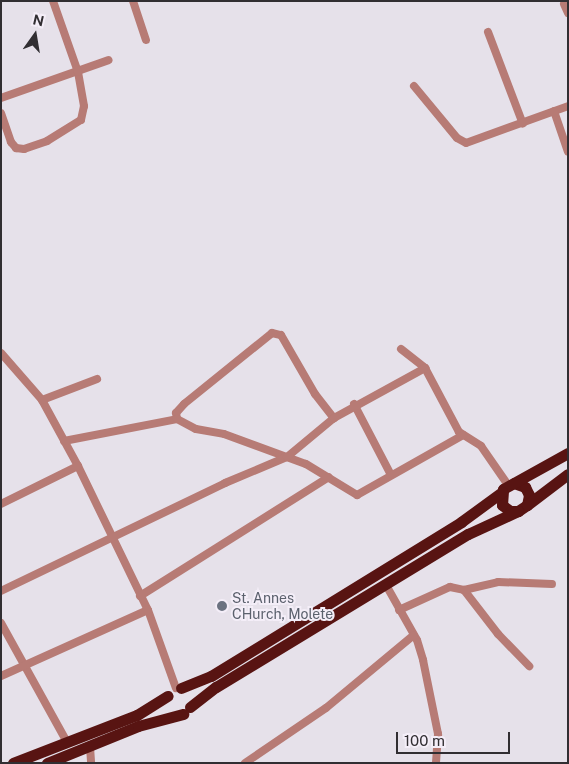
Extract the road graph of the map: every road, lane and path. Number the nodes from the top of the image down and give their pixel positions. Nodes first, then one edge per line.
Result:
1 (53, 1) edge
2 (133, 1) edge
3 (564, 4) dead end
4 (568, 13) edge
5 (488, 32) dead end
6 (146, 40) dead end
7 (109, 60) dead end
8 (78, 72) junction
9 (414, 86) dead end
10 (1, 98) edge
11 (568, 106) edge
12 (554, 112) junction
13 (1, 113) edge
14 (523, 124) junction
15 (568, 152) edge
16 (401, 349) dead end
17 (2, 355) edge
18 (425, 368) junction
19 (98, 379) dead end
20 (42, 400) junction
21 (354, 404) junction
22 (334, 418) junction
23 (177, 419) junction
24 (463, 435) junction
25 (64, 441) junction
26 (568, 454) edge
27 (287, 457) junction
28 (78, 466) junction
29 (568, 474) edge
30 (391, 475) junction
31 (329, 477) junction
32 (508, 487) junction
33 (1, 504) edge
34 (523, 508) junction
35 (111, 538) junction
36 (552, 584) dead end
37 (386, 585) junction
38 (464, 590) junction
39 (1, 591) edge
40 (140, 596) junction
41 (148, 610) junction
42 (399, 610) junction
43 (1, 623) edge
44 (414, 635) junction
45 (23, 665) junction
46 (529, 666) dead end
47 (1, 676) edge
48 (178, 688) junction
49 (167, 696) junction
50 (187, 710) junction
51 (67, 742) junction
52 (90, 747) junction
53 (13, 763) edge
54 (48, 763) edge
55 (91, 763) edge
56 (245, 763) edge
57 (436, 763) edge

1 - 8 street
2 - 6 street
3 - 4 street
5 - 14 street
7 - 8 street
8 - 10 street
8 - 13 street
9 - 14 street
11 - 12 street
12 - 14 street
12 - 15 street
16 - 18 street
17 - 20 street
18 - 21 street
18 - 24 street
19 - 20 street
20 - 25 street
21 - 22 street
21 - 30 street
22 - 23 street
22 - 27 street
23 - 25 street
23 - 27 street
24 - 30 street
24 - 32 street
25 - 28 street
26 - 32 highway
27 - 31 street
27 - 35 street
28 - 33 street
28 - 35 street
29 - 34 highway
30 - 31 street
31 - 40 street
32 - 34 highway
32 - 34 highway
32 - 48 highway
34 - 37 highway
35 - 39 street
35 - 40 street
36 - 38 street
37 - 42 street
37 - 50 highway
38 - 42 street
38 - 46 street
40 - 41 street
41 - 45 street
41 - 48 street
42 - 44 street
43 - 45 street
44 - 56 street
44 - 57 street
45 - 47 street
45 - 51 street
48 - 49 highway
48 - 50 highway
49 - 50 highway
49 - 51 highway
50 - 52 highway
51 - 53 highway
52 - 54 highway
52 - 55 street

